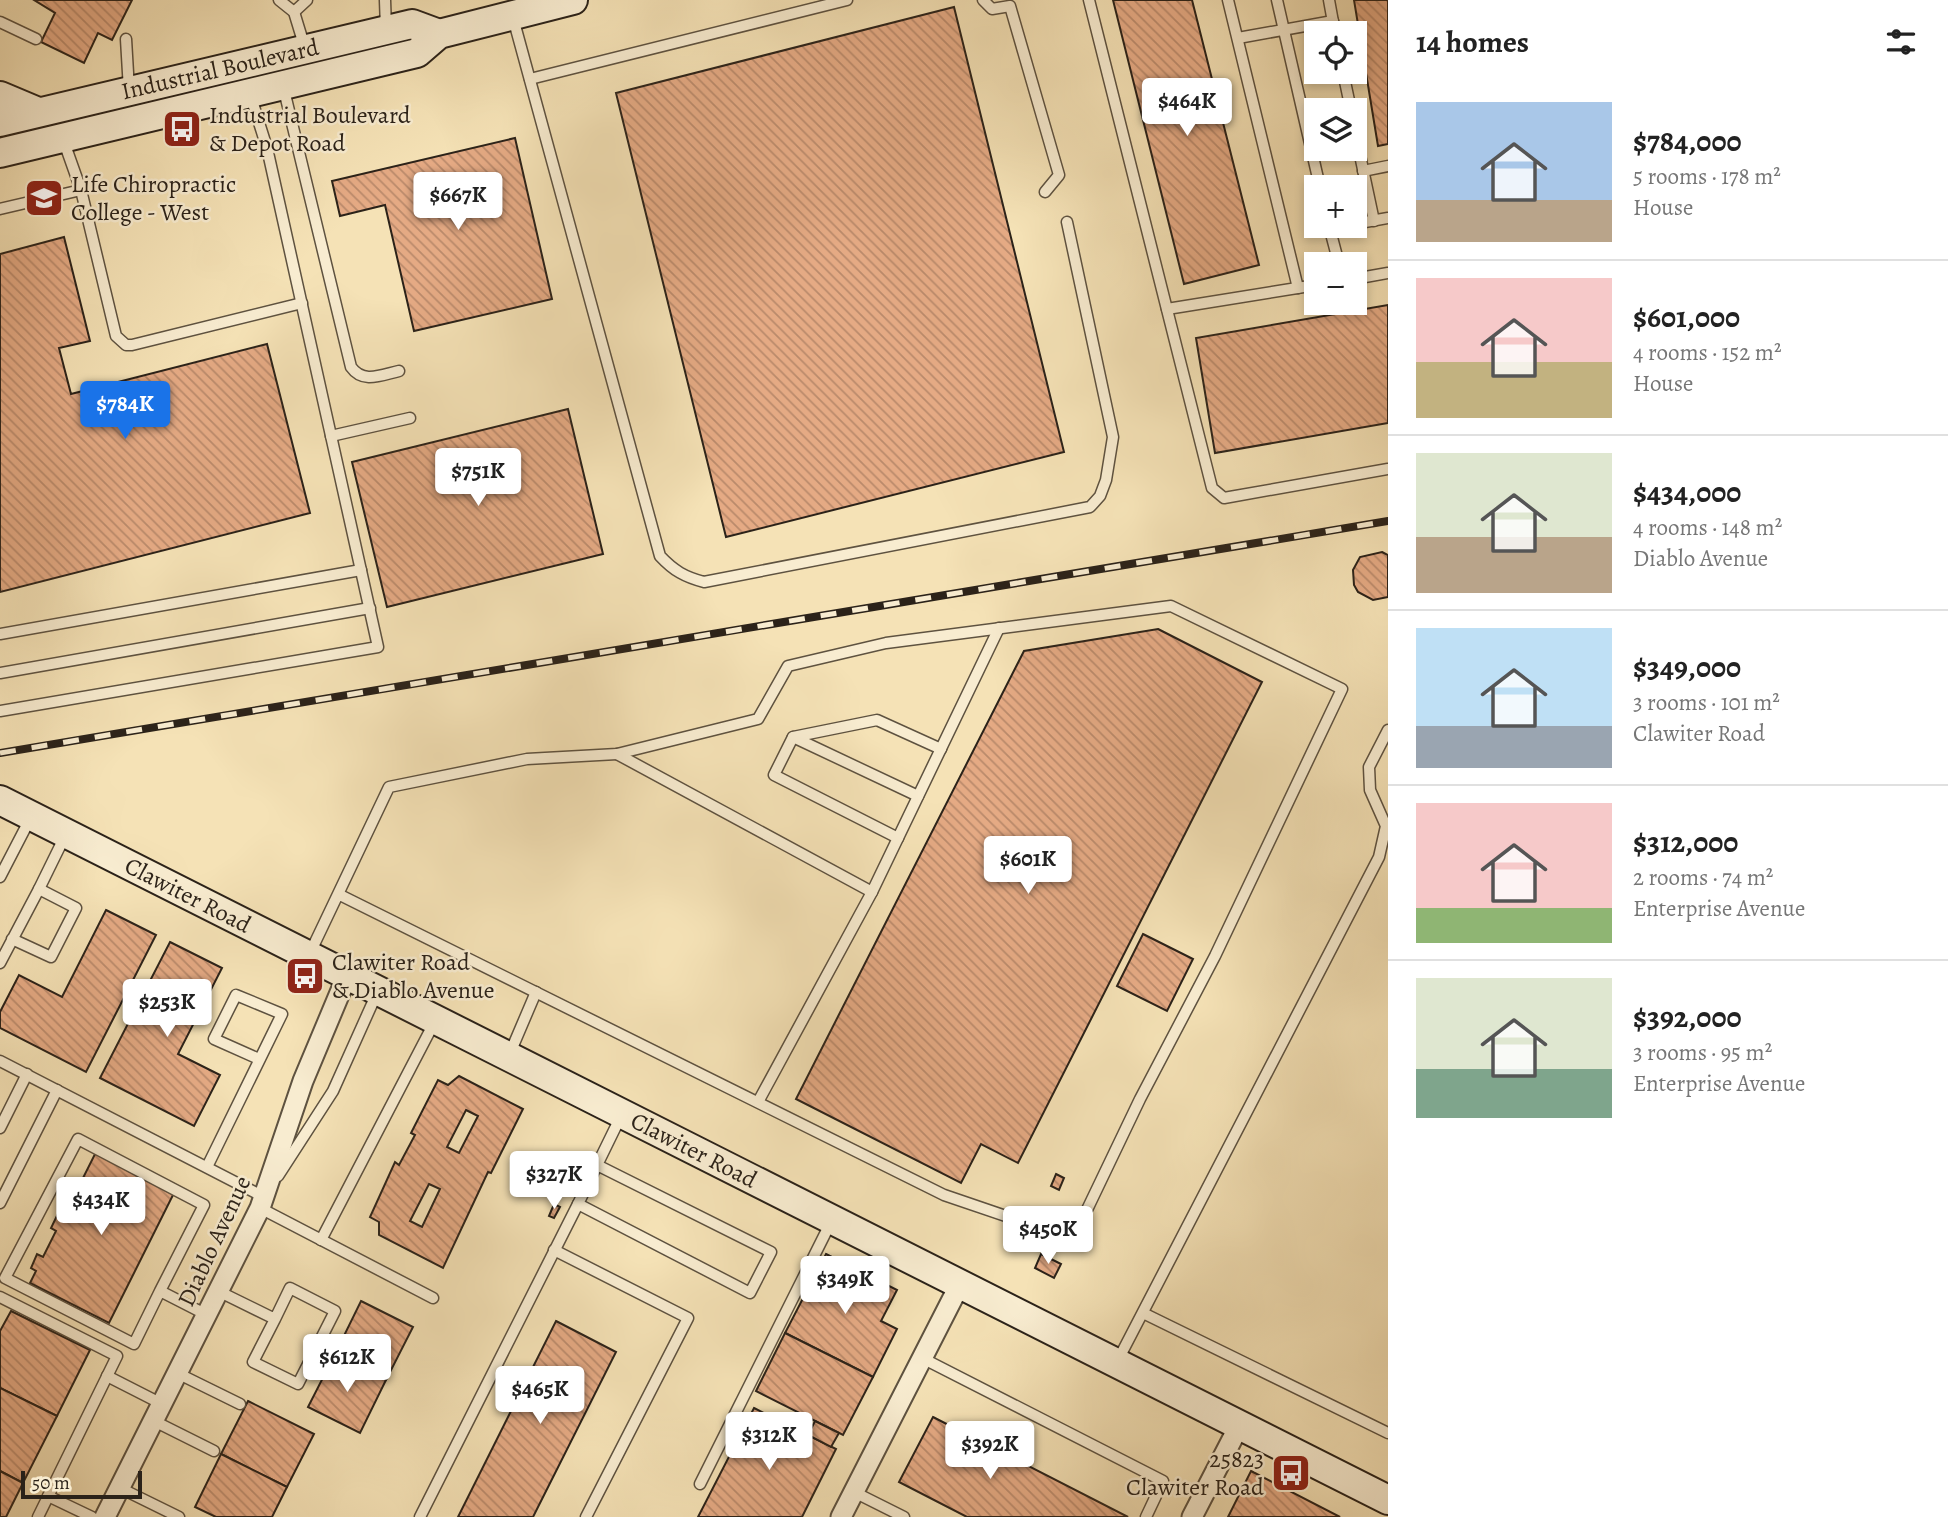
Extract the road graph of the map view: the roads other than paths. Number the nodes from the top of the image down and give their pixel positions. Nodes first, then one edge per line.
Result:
1 (279, 0) edge
2 (307, 0) edge
3 (385, 0) edge
4 (573, 0) edge
5 (845, 0) edge
6 (983, 0) edge
7 (1089, 0) edge
8 (1228, 0) edge
9 (1277, 0) edge
10 (1329, 0) edge
11 (294, 12) junction
12 (512, 15) junction
13 (1333, 21) edge
14 (0, 22) edge
15 (1304, 26) edge
16 (386, 30) junction
17 (1283, 30) junction
18 (439, 34) junction
19 (1238, 38) junction
20 (36, 39) dead end
21 (126, 39) dead end
22 (335, 42) junction
23 (306, 49) junction
24 (530, 79) junction
25 (283, 85) junction
26 (129, 91) junction
27 (249, 93) junction
28 (0, 96) edge
29 (38, 113) junction
30 (0, 122) edge
31 (63, 138) junction
32 (0, 153) edge
33 (1361, 161) edge
34 (1388, 166) edge
35 (1363, 170) junction
36 (1317, 175) edge
37 (81, 190) junction
38 (1045, 192) dead end
39 (0, 209) edge
40 (1388, 218) edge
41 (1374, 221) junction
42 (1068, 222) dead end
43 (1367, 222) edge
44 (1388, 273) edge
45 (1367, 277) edge
46 (1304, 287) edge
47 (1298, 288) junction
48 (302, 303) junction
49 (1167, 309) junction
50 (398, 371) dead end
51 (410, 418) dead end
52 (331, 436) junction
53 (1388, 469) edge
54 (361, 570) junction
55 (370, 608) junction
56 (999, 628) junction
57 (0, 634) edge
58 (0, 673) edge
59 (0, 711) edge
60 (1388, 730) edge
61 (793, 737) junction
62 (941, 749) junction
63 (617, 754) junction
64 (918, 796) junction
65 (0, 800) edge
66 (32, 816) junction
67 (1387, 826) edge
68 (67, 834) junction
69 (898, 838) junction
70 (0, 877) edge
71 (38, 889) junction
72 (872, 892) junction
73 (340, 895) junction
74 (12, 939) junction
75 (308, 956) junction
76 (0, 963) edge
77 (347, 976) junction
78 (377, 991) junction
79 (536, 992) junction
80 (436, 1020) junction
81 (510, 1055) junction
82 (260, 1059) junction
83 (0, 1061) edge
84 (27, 1074) junction
85 (57, 1090) junction
86 (758, 1102) junction
87 (622, 1114) junction
88 (0, 1128) edge
89 (597, 1165) junction
90 (206, 1167) junction
91 (0, 1203) edge
92 (263, 1203) junction
93 (578, 1204) junction
94 (832, 1220) junction
95 (321, 1240) junction
96 (554, 1250) junction
97 (959, 1286) junction
98 (160, 1291) junction
99 (218, 1291) junction
100 (0, 1297) edge
101 (433, 1298) dead end
102 (1143, 1313) junction
103 (206, 1315) junction
104 (275, 1319) junction
105 (922, 1358) junction
106 (1116, 1363) junction
107 (177, 1373) junction
108 (107, 1376) junction
109 (240, 1404) dead end
110 (158, 1413) junction
111 (1238, 1426) junction
112 (1388, 1433) edge
113 (214, 1451) dead end
114 (700, 1484) dead end
115 (120, 1488) junction
116 (854, 1492) junction
117 (48, 1496) junction
118 (1388, 1500) edge
119 (38, 1517) edge
120 (92, 1517) edge
121 (106, 1517) edge
122 (179, 1517) edge
123 (421, 1517) edge
124 (586, 1517) edge
125 (841, 1517) edge
126 (904, 1517) edge
127 (1146, 1517) edge
128 (1192, 1517) edge

1 - 11 lane
2 - 11 lane
3 - 16 lane
4 - 12 street, Industrial Boulevard
5 - 24 lane
6 - 38 lane
7 - 49 lane
8 - 19 lane
9 - 17 lane
10 - 13 lane
11 - 23 lane
12 - 18 street, Industrial Boulevard
12 - 24 lane
14 - 20 lane
15 - 17 lane
16 - 18 street, Industrial Boulevard
16 - 22 street, Industrial Boulevard
17 - 19 lane
17 - 36 lane
18 - 25 street, Industrial Boulevard
19 - 47 lane
21 - 26 lane
22 - 23 street, Industrial Boulevard
22 - 27 street
23 - 26 street, Industrial Boulevard
24 - 42 lane
25 - 27 street, Industrial Boulevard
25 - 50 lane
26 - 29 street, Industrial Boulevard
27 - 31 street, Industrial Boulevard
27 - 48 lane
28 - 29 street
29 - 30 street, Industrial Boulevard
31 - 32 street, Industrial Boulevard
31 - 37 lane
33 - 35 lane
34 - 35 lane
35 - 41 lane
37 - 39 lane
37 - 48 lane
40 - 41 lane
41 - 43 lane
44 - 45 lane
46 - 47 lane
47 - 49 lane
48 - 52 lane
49 - 53 lane
51 - 52 lane
52 - 54 lane
54 - 55 lane
54 - 57 lane
55 - 58 lane
55 - 59 lane
56 - 62 lane
56 - 63 lane
56 - 86 lane
60 - 67 lane
61 - 62 lane
61 - 64 lane
61 - 69 lane
62 - 64 lane
63 - 72 lane
63 - 73 lane
64 - 69 lane
65 - 66 street, Clawiter Road
66 - 68 street, Clawiter Road
66 - 70 lane
67 - 102 lane
68 - 71 lane
68 - 75 street, Clawiter Road
69 - 72 lane
71 - 74 lane
71 - 74 lane
72 - 86 lane
73 - 75 lane
73 - 79 lane
74 - 76 lane
75 - 77 street, Clawiter Road
77 - 78 street, Clawiter Road
77 - 92 street, Diablo Avenue
78 - 80 street, Clawiter Road
78 - 92 lane
79 - 81 lane
79 - 86 lane
80 - 81 street, Clawiter Road
80 - 95 lane
81 - 87 street, Clawiter Road
82 - 82 lane
82 - 90 lane
83 - 84 lane
84 - 85 lane
84 - 88 lane
85 - 90 lane
85 - 91 lane
87 - 89 lane
87 - 94 street, Clawiter Road
89 - 93 lane
89 - 93 lane
90 - 92 lane
92 - 95 lane
92 - 99 street, Diablo Avenue
93 - 96 lane
94 - 97 street, Clawiter Road
94 - 114 lane
95 - 101 lane
96 - 123 lane
96 - 124 lane
97 - 105 street
97 - 106 street, Clawiter Road
98 - 98 lane
98 - 103 lane
99 - 103 street, Diablo Avenue
99 - 104 lane
100 - 108 lane
102 - 106 lane
102 - 112 lane
103 - 107 street, Diablo Avenue
104 - 104 lane
105 - 116 street
105 - 127 lane
106 - 111 street, Clawiter Road
107 - 109 lane
107 - 110 street, Diablo Avenue
108 - 110 lane
108 - 117 lane
110 - 113 lane
110 - 115 street, Diablo Avenue
111 - 118 street, Clawiter Road
111 - 128 street
115 - 121 street, Diablo Avenue
115 - 122 lane
116 - 125 street
116 - 126 lane
117 - 119 lane
117 - 120 lane

